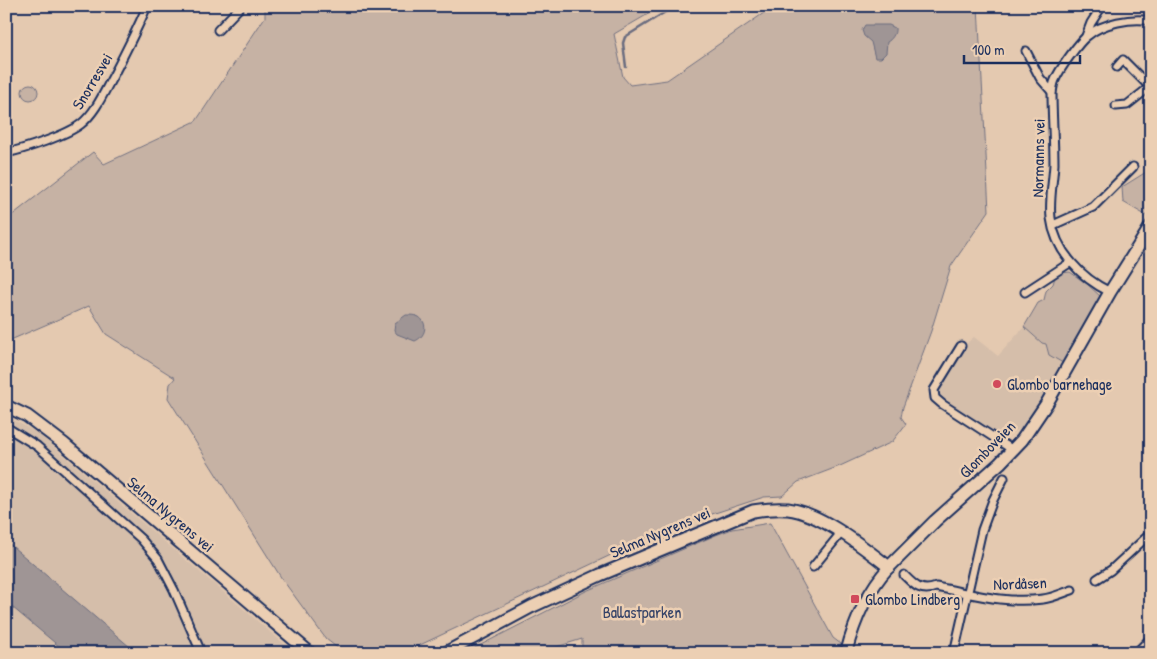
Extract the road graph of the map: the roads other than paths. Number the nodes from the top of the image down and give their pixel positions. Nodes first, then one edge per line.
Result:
1 (146, 6) edge
2 (241, 6) edge
3 (1102, 6) edge
4 (1151, 22) edge
5 (218, 30) dead end
6 (1086, 36) junction
7 (1026, 51) dead end
8 (1116, 67) dead end
9 (1150, 86) edge
10 (1052, 92) junction
11 (1116, 106) dead end
12 (6, 153) edge
13 (1133, 167) dead end
14 (1053, 226) junction
15 (1151, 226) edge
16 (1071, 262) junction
17 (1025, 292) dead end
18 (1110, 292) junction
19 (962, 346) dead end
20 (6, 406) edge
21 (6, 427) edge
22 (1013, 450) junction
23 (1004, 478) dead end
24 (841, 533) junction
25 (1151, 533) edge
26 (889, 567) junction
27 (813, 568) dead end
28 (904, 574) dead end
29 (1097, 579) dead end
30 (1072, 590) dead end
31 (969, 595) junction
32 (1151, 638) edge
33 (200, 650) dead end
34 (310, 653) edge
35 (445, 653) edge
36 (846, 653) edge
37 (954, 653) edge
38 (1136, 653) edge

1 - 12 street, Snorresvei
2 - 5 street
3 - 6 street, Normanns vei
4 - 6 street, Normanns vei
6 - 10 street, Normanns vei
7 - 10 street
8 - 9 street
9 - 11 street
10 - 14 street, Normanns vei
13 - 14 street
14 - 16 street, Normanns vei
15 - 18 main road, Glomboveien
16 - 17 street
16 - 18 street, Normanns vei
18 - 22 main road, Glomboveien
19 - 22 street
20 - 34 main road, Selma Nygrens vei
21 - 33 street
22 - 26 main road, Glomboveien
23 - 31 street
24 - 26 main road, Selma Nygrens vei
24 - 27 street
24 - 35 main road, Selma Nygrens vei
25 - 29 street
26 - 36 street, Glomboveien
28 - 31 street, Nordåsen
30 - 31 street, Nordåsen
31 - 37 street
32 - 38 street

